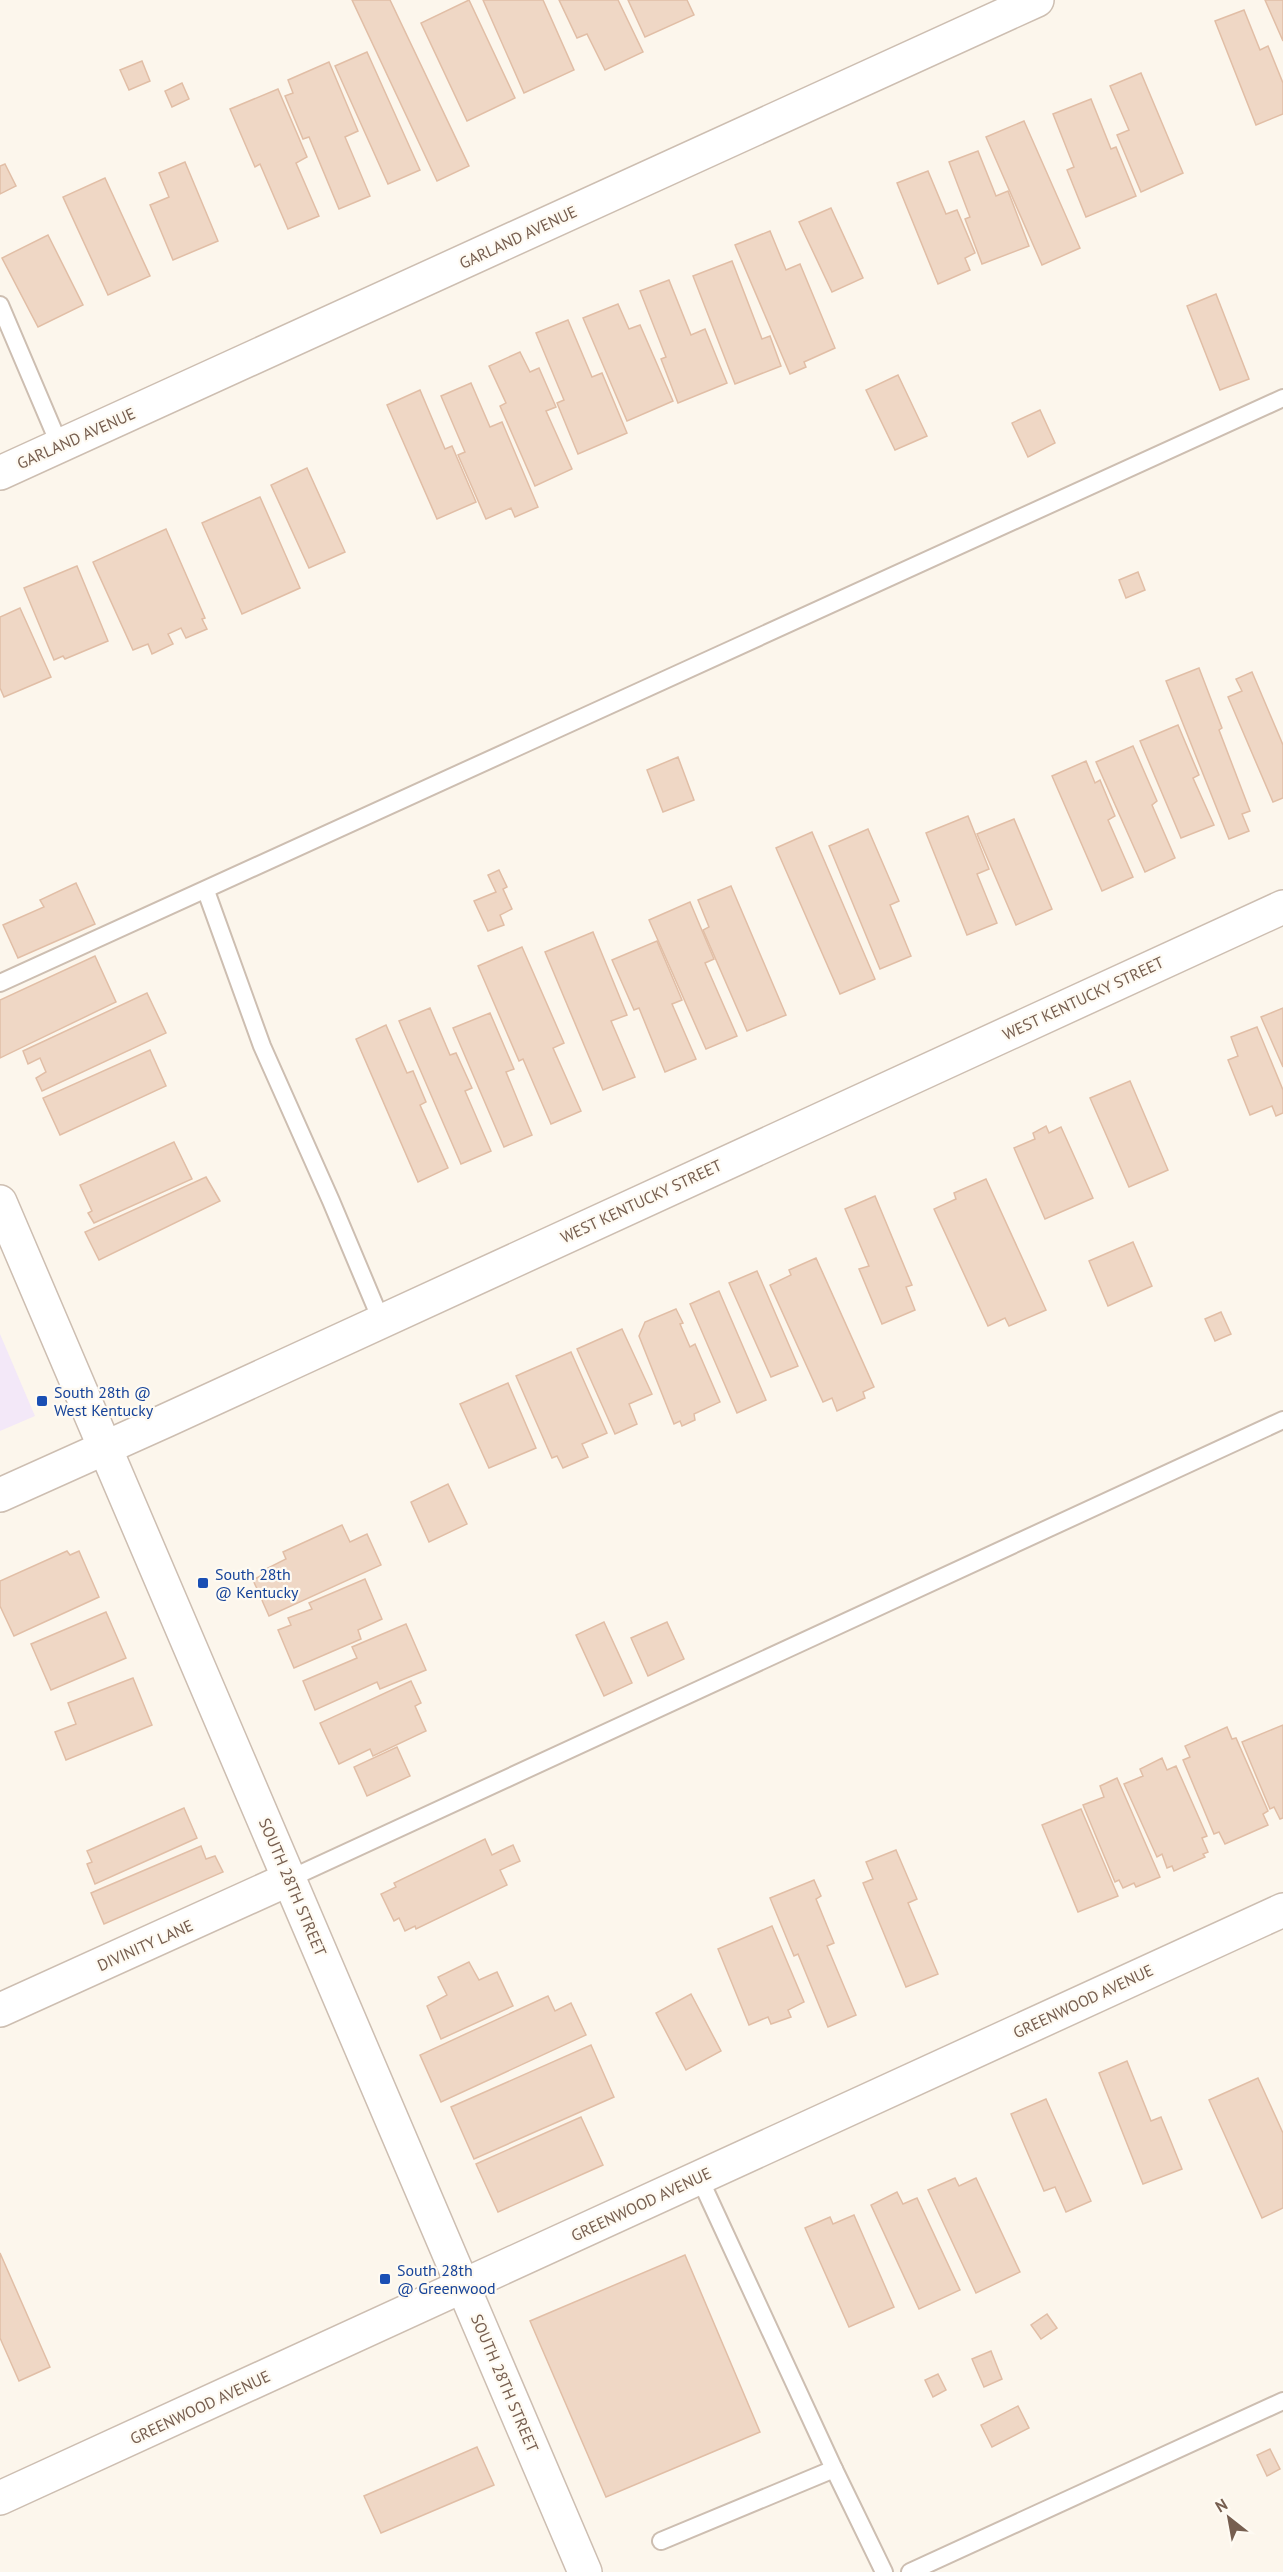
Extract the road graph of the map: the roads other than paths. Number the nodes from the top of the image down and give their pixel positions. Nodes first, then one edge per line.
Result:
1 (1037, 0) edge
2 (0, 304) edge
3 (1283, 398) edge
4 (60, 446) junction
5 (0, 473) edge
6 (206, 891) junction
7 (1283, 907) edge
8 (0, 983) edge
9 (0, 1202) edge
10 (381, 1320) junction
11 (1283, 1420) edge
12 (105, 1448) junction
13 (0, 1495) edge
14 (289, 1879) junction
15 (1283, 1910) edge
16 (0, 2010) edge
17 (699, 2177) junction
18 (463, 2286) junction
19 (1283, 2401) edge
20 (834, 2469) junction
21 (0, 2498) edge
22 (661, 2541) dead end
23 (585, 2572) edge
24 (884, 2572) edge
25 (910, 2572) edge

1 - 4 street, GARLAND AVENUE
2 - 4 lane
3 - 6 lane
4 - 5 street, GARLAND AVENUE
6 - 8 lane
6 - 10 lane
7 - 10 street, WEST KENTUCKY STREET
9 - 12 street, SOUTH 28TH STREET
10 - 12 street, WEST KENTUCKY STREET
11 - 14 lane
12 - 13 street, WEST KENTUCKY STREET
12 - 14 street, SOUTH 28TH STREET
14 - 16 street, DIVINITY LANE
14 - 18 street, SOUTH 28TH STREET
15 - 17 street, GREENWOOD AVENUE
17 - 18 street, GREENWOOD AVENUE
17 - 20 lane
18 - 21 street, GREENWOOD AVENUE
18 - 23 street, SOUTH 28TH STREET
19 - 25 lane
20 - 22 lane
20 - 24 lane

